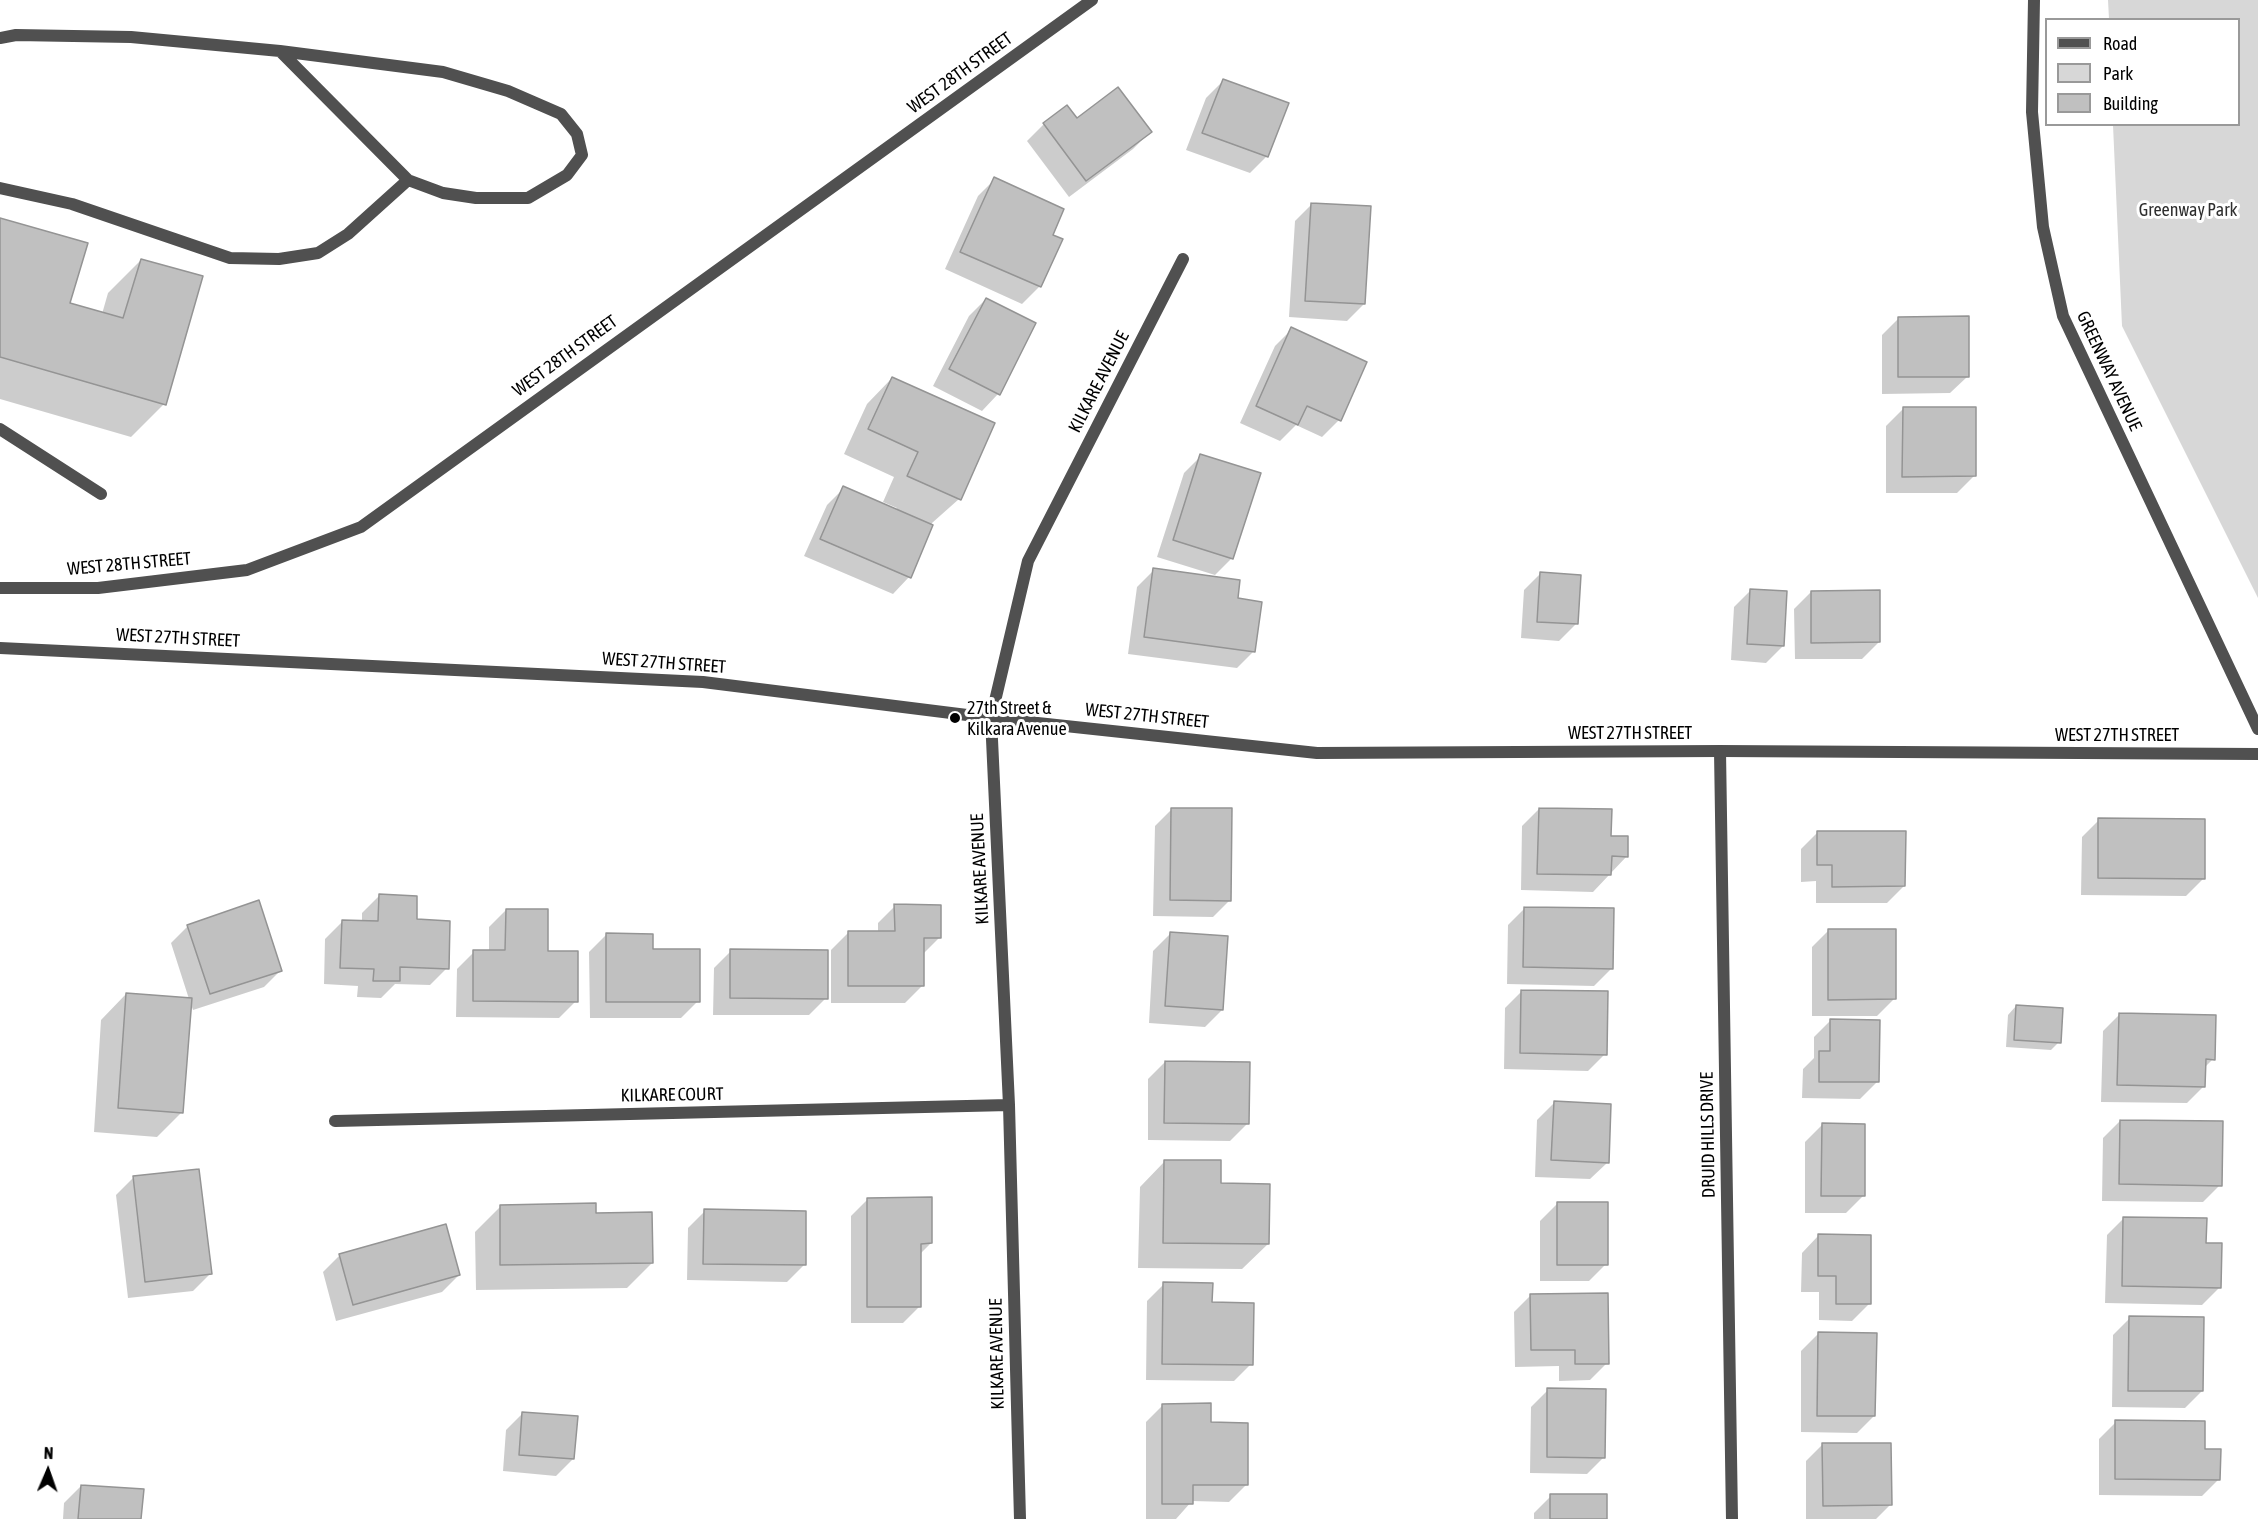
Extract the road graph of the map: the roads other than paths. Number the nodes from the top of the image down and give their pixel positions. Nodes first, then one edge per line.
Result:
1 (1092, 0) edge
2 (2034, 0) edge
3 (0, 38) edge
4 (280, 51) junction
5 (408, 180) junction
6 (0, 188) edge
7 (1183, 259) dead end
8 (0, 429) edge
9 (101, 494) dead end
10 (0, 588) edge
11 (0, 648) edge
12 (991, 718) junction
13 (2258, 729) edge
14 (1720, 751) junction
15 (2258, 754) edge
16 (1009, 1105) junction
17 (335, 1121) dead end
18 (1020, 1519) edge
19 (1732, 1519) edge

1 - 10 street, WEST 28TH STREET
2 - 13 street, GREENWAY AVENUE
3 - 4 street
4 - 5 street
4 - 5 street
5 - 6 street
7 - 12 street, KILKARE AVENUE
8 - 9 street
11 - 12 street, WEST 27TH STREET
12 - 14 street, WEST 27TH STREET
12 - 16 street, KILKARE AVENUE
14 - 15 street, WEST 27TH STREET
14 - 19 street, DRUID HILLS DRIVE
16 - 17 street, KILKARE COURT
16 - 18 street, KILKARE AVENUE

